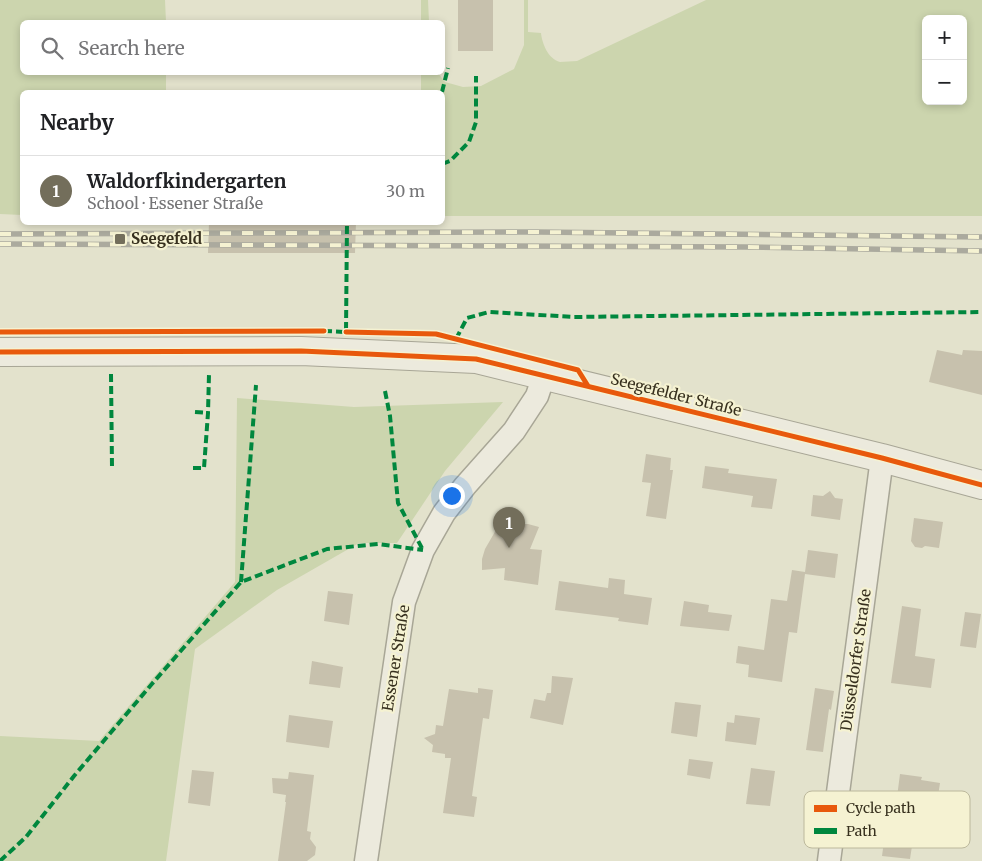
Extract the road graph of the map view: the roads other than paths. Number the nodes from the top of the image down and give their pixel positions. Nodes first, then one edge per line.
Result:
1 (0, 352) edge
2 (544, 375) junction
3 (882, 458) junction
4 (982, 485) edge
5 (838, 791) edge
6 (831, 848) edge
7 (366, 861) edge
8 (829, 861) edge

1 - 2 street, Seegefelder Straße
2 - 3 street, Seegefelder Straße
2 - 7 street, Essener Straße
3 - 4 street, Seegefelder Straße
3 - 5 street, Düsseldorfer Straße
6 - 8 street, Düsseldorfer Straße

